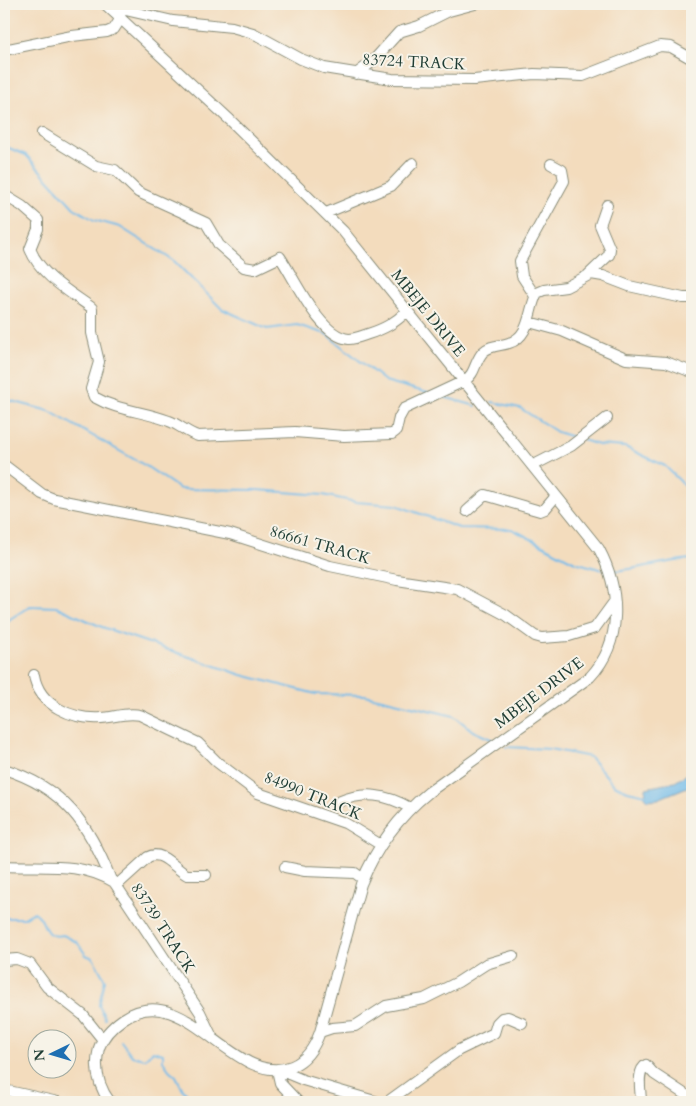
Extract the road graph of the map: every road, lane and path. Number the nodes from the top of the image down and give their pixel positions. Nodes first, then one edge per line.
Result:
1 (475, 4) edge
2 (106, 5) edge
3 (446, 8) edge
4 (121, 18) junction
5 (4, 50) edge
6 (692, 59) edge
7 (356, 74) junction
8 (42, 133) dead end
9 (413, 163) dead end
10 (551, 164) dead end
11 (4, 195) edge
12 (607, 204) dead end
13 (326, 213) junction
14 (588, 275) junction
15 (536, 296) junction
16 (692, 298) edge
17 (408, 311) junction
18 (528, 322) junction
19 (692, 372) edge
20 (464, 381) junction
21 (607, 418) dead end
22 (4, 465) edge
23 (532, 466) junction
24 (556, 496) junction
25 (467, 512) dead end
26 (614, 602) junction
27 (34, 675) dead end
28 (4, 768) edge
29 (338, 802) dead end
30 (410, 808) junction
31 (381, 845) junction
32 (4, 866) edge
33 (285, 867) dead end
34 (206, 875) dead end
35 (363, 879) junction
36 (114, 882) junction
37 (513, 956) dead end
38 (4, 960) edge
39 (522, 1023) dead end
40 (320, 1032) junction
41 (212, 1037) junction
42 (103, 1040) junction
43 (278, 1070) junction
44 (4, 1090) edge
45 (692, 1099) edge
46 (58, 1102) edge
47 (110, 1102) edge
48 (298, 1102) edge
49 (378, 1102) edge
50 (387, 1102) edge
51 (641, 1102) edge

1 - 3 street
2 - 4 street, MBEJE DRIVE
2 - 7 street, 83724 TRACK
3 - 7 street
4 - 5 street
4 - 13 street, MBEJE DRIVE
6 - 7 street, 83724 TRACK
8 - 17 street
9 - 13 street
10 - 15 street
11 - 20 street
12 - 14 street
13 - 17 street, MBEJE DRIVE
14 - 15 street
14 - 16 street
15 - 18 street
17 - 20 street, MBEJE DRIVE
18 - 19 street
18 - 20 street
20 - 23 street, MBEJE DRIVE
21 - 23 street
22 - 26 street, 86661 TRACK
23 - 24 street, MBEJE DRIVE
24 - 25 street
24 - 26 street, MBEJE DRIVE
26 - 30 street, MBEJE DRIVE
27 - 31 street, 84990 TRACK
28 - 36 street
29 - 30 street
30 - 31 street, MBEJE DRIVE
31 - 35 street, MBEJE DRIVE
32 - 36 street, 83739 TRACK
33 - 35 street
34 - 36 street
35 - 40 street, MBEJE DRIVE
36 - 41 street, 83739 TRACK
37 - 40 street
38 - 42 street
39 - 50 street
40 - 43 street, MBEJE DRIVE
41 - 42 street
41 - 43 street
42 - 47 street
43 - 48 street
43 - 49 street
44 - 46 street
45 - 51 street

